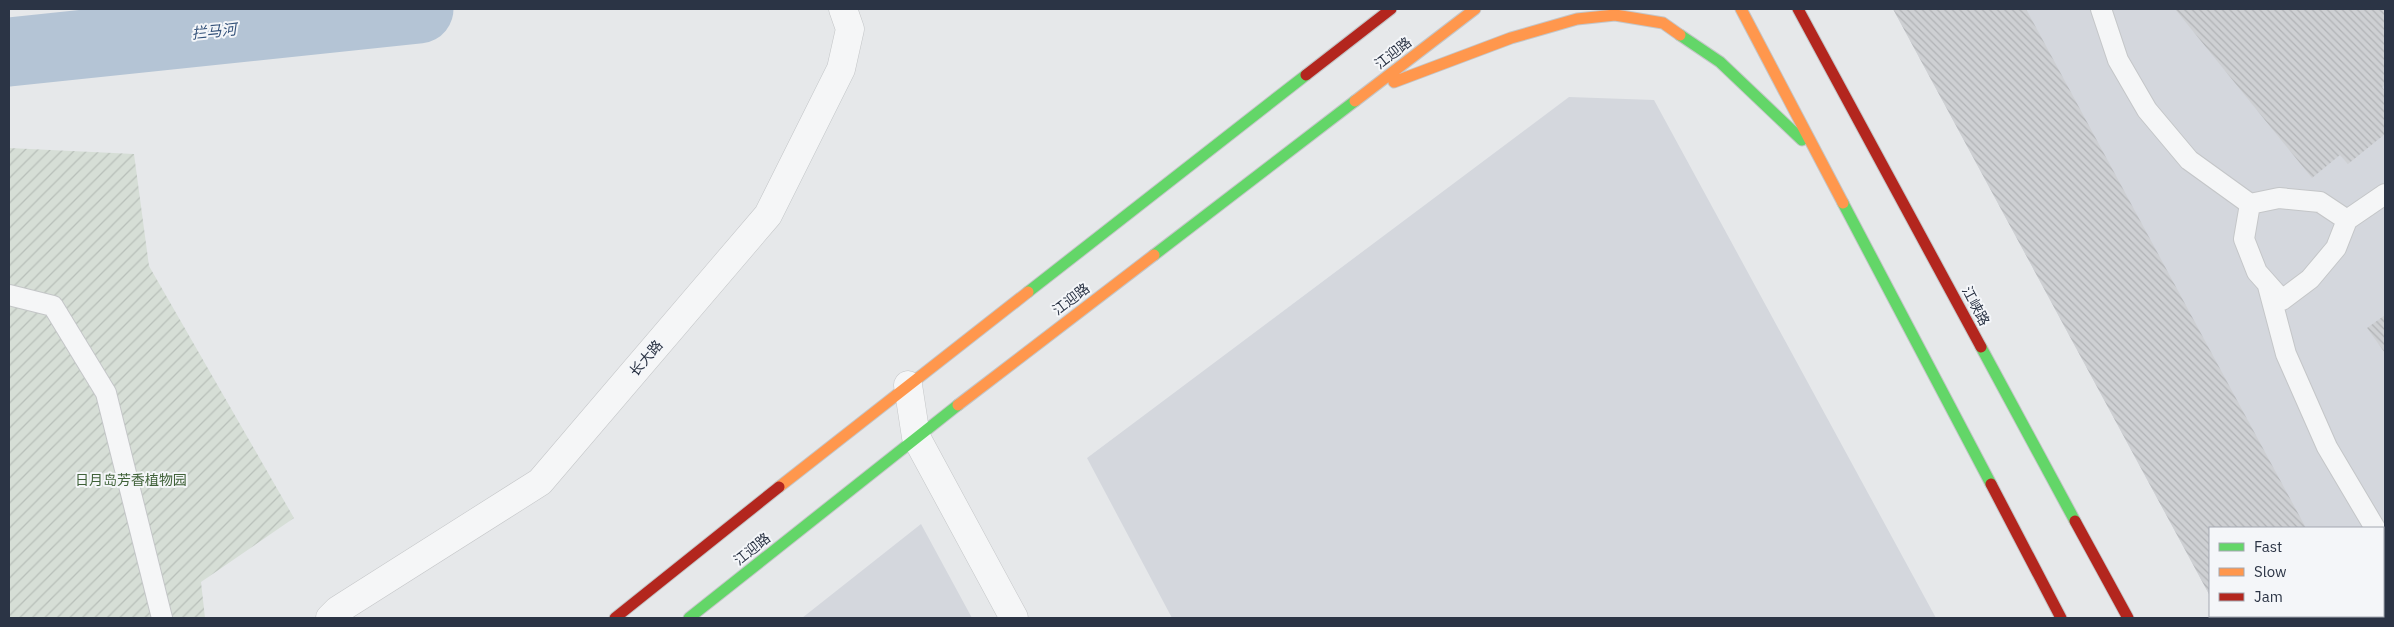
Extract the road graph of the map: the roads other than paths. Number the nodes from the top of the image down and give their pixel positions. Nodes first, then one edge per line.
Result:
1 (843, 9) edge
2 (1391, 9) edge
3 (1475, 9) edge
4 (1741, 9) edge
5 (1798, 9) edge
6 (1808, 9) edge
7 (2101, 9) edge
8 (1820, 49) junction
9 (1367, 92) junction
10 (1818, 156) junction
11 (2385, 194) edge
12 (2250, 204) junction
13 (2347, 220) junction
14 (2268, 284) junction
15 (9, 295) edge
16 (908, 385) junction
17 (916, 437) junction
18 (2374, 527) edge
19 (162, 618) edge
20 (330, 618) edge
21 (615, 618) edge
22 (689, 618) edge
23 (1014, 618) edge
24 (2061, 618) edge
25 (2128, 618) edge

1 - 20 street, 长大路
2 - 16 main road
3 - 9 main road, 江迎路
4 - 10 main road
5 - 8 main road, 江峡路
6 - 8 main road
7 - 12 lane
8 - 25 main road, 江峡路
9 - 10 main road
9 - 17 main road, 江迎路
10 - 24 main road
11 - 13 lane
12 - 13 lane
12 - 14 lane
13 - 14 lane
14 - 18 lane
15 - 19 lane
16 - 17 street
16 - 21 main road
17 - 22 main road, 江迎路
17 - 23 street

